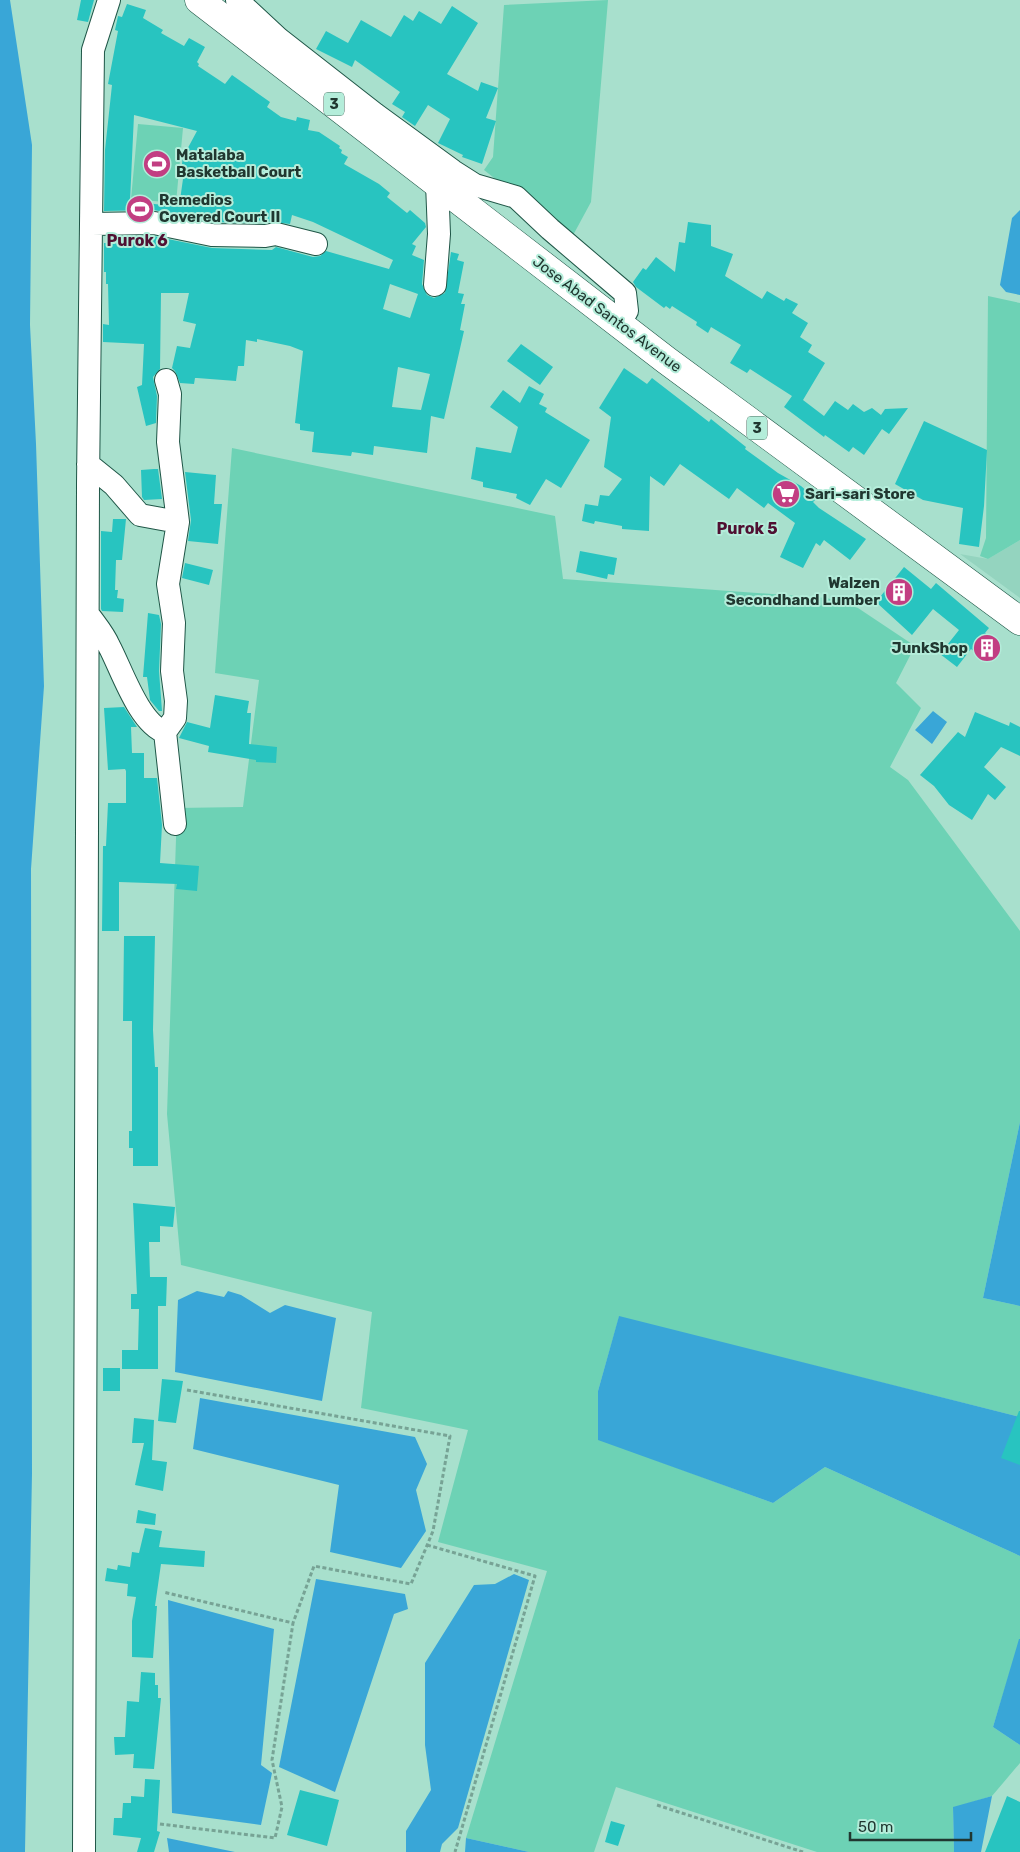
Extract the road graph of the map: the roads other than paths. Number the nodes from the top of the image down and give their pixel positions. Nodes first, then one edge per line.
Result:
1 (109, 0) edge
2 (198, 0) edge
3 (237, 0) edge
4 (437, 183) junction
5 (92, 224) junction
6 (316, 244) dead end
7 (435, 285) dead end
8 (618, 323) junction
9 (166, 380) dead end
10 (88, 464) junction
11 (178, 522) junction
12 (88, 614) junction
13 (1020, 621) edge
14 (164, 732) junction
15 (175, 824) dead end
16 (84, 1852) edge

1 - 5 street
2 - 4 highway, Jose Abad Santos Avenue / 3
3 - 8 street
4 - 7 street
4 - 8 highway, Jose Abad Santos Avenue / 3
5 - 6 street
5 - 10 street
8 - 13 highway, Jose Abad Santos Avenue / 3
9 - 11 street
10 - 11 street
10 - 12 street
11 - 14 street
12 - 14 street
12 - 16 street
14 - 15 street

